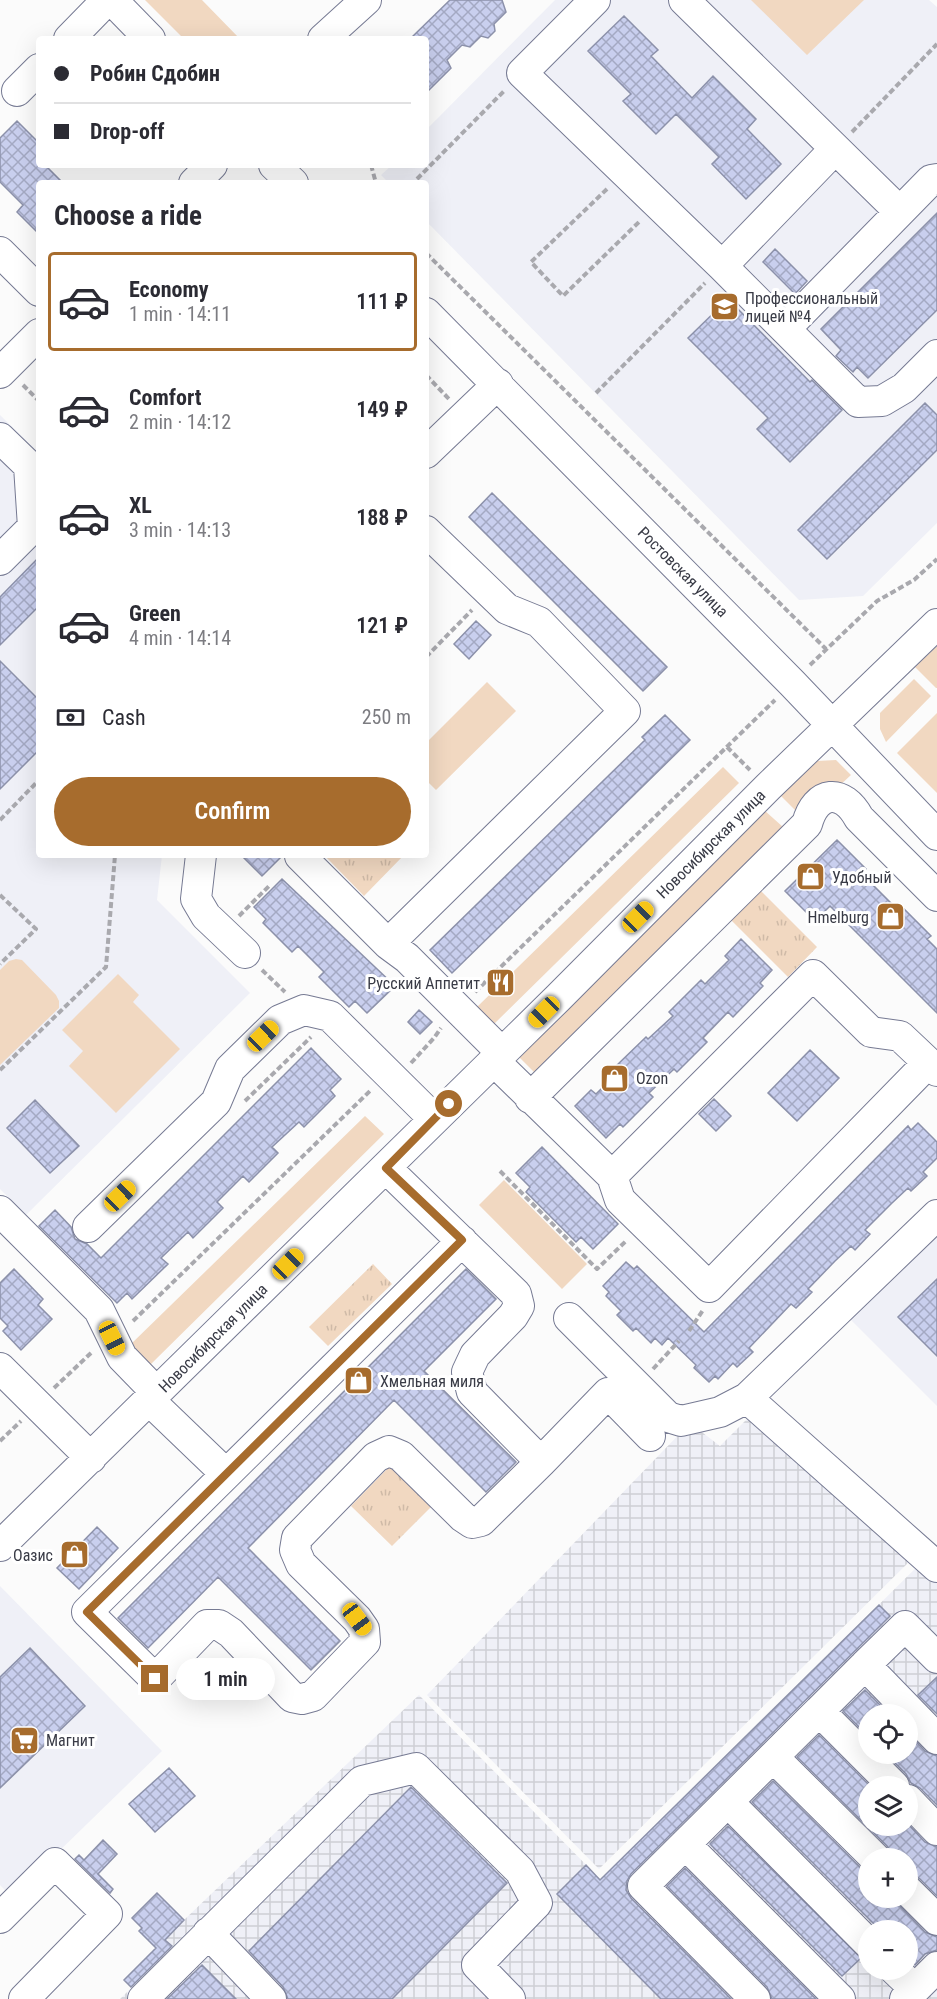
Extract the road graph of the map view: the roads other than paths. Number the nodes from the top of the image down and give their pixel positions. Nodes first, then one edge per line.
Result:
1 (110, 0) edge
2 (366, 0) edge
3 (595, 0) edge
4 (684, 0) edge
5 (72, 36) edge
6 (147, 36) edge
7 (326, 36) edge
8 (36, 72) edge
9 (17, 91) dead end
10 (835, 149) junction
11 (209, 168) edge
12 (277, 168) edge
13 (937, 179) edge
14 (197, 180) edge
15 (290, 180) edge
16 (899, 212) junction
17 (0, 252) edge
18 (722, 266) junction
19 (36, 288) edge
20 (429, 316) edge
21 (785, 328) junction
22 (36, 337) edge
23 (937, 355) edge
24 (0, 373) edge
25 (498, 384) junction
26 (0, 438) edge
27 (429, 450) edge
28 (429, 534) edge
29 (0, 560) edge
30 (937, 624) edge
31 (832, 725) junction
32 (910, 807) junction
33 (937, 835) edge
34 (878, 836) junction
35 (201, 858) edge
36 (302, 858) edge
37 (937, 896) edge
38 (388, 944) junction
39 (244, 953) road end
40 (498, 1057) junction
41 (932, 1067) edge
42 (530, 1098) junction
43 (434, 1119) junction
44 (386, 1168) junction
45 (612, 1176) junction
46 (0, 1211) edge
47 (937, 1215) edge
48 (88, 1227) dead end
49 (462, 1240) junction
50 (568, 1318) dead end
51 (0, 1368) edge
52 (153, 1397) junction
53 (747, 1398) junction
54 (650, 1436) dead end
55 (91, 1458) junction
56 (541, 1462) junction
57 (226, 1474) junction
58 (0, 1546) edge
59 (937, 1567) edge
60 (937, 1658) edge
61 (865, 1665) junction
62 (819, 1711) junction
63 (937, 1740) edge
64 (773, 1757) junction
65 (884, 1776) edge
66 (728, 1802) junction
67 (918, 1810) edge
68 (937, 1830) edge
69 (685, 1844) junction
70 (865, 1848) edge
71 (918, 1901) edge
72 (0, 1918) edge
73 (937, 1920) edge
74 (858, 1933) edge
75 (208, 1934) junction
76 (937, 1967) edge
77 (905, 1986) edge
78 (24, 1999) edge
79 (143, 1999) edge
80 (271, 1999) edge
81 (510, 1999) edge
82 (755, 1999) edge
83 (840, 1999) edge

1 - 5 street
1 - 6 street
2 - 7 street
3 - 18 street
4 - 10 street
8 - 9 street
10 - 16 street
10 - 18 street
11 - 14 street
12 - 15 street
13 - 16 street
16 - 21 street
17 - 19 street
18 - 21 street
20 - 25 street, Ростовская улица
21 - 23 street
22 - 24 street
25 - 27 street
25 - 31 street, Ростовская улица
26 - 29 street
28 - 38 street
30 - 31 street, Новосибирская улица
31 - 32 street, Ростовская улица
31 - 40 street, Новосибирская улица
32 - 33 street, Ростовская улица
32 - 34 street
34 - 37 street
34 - 42 street
35 - 39 street
36 - 38 street
38 - 40 street
40 - 42 street
40 - 43 street, Новосибирская улица
41 - 45 street
41 - 45 street
42 - 45 street
43 - 44 street, Новосибирская улица
43 - 48 street
44 - 49 street
44 - 52 street, Новосибирская улица
46 - 52 street
47 - 53 street
49 - 56 street
49 - 57 street
50 - 53 street
51 - 55 street
52 - 55 street, Новосибирская улица
52 - 57 street
53 - 59 street
54 - 56 street
55 - 58 street, Новосибирская улица
56 - 57 street
60 - 61 street
61 - 62 street
61 - 63 street
62 - 64 street
62 - 65 street
64 - 66 street
64 - 70 street
66 - 69 street
66 - 74 street
67 - 68 street
69 - 82 street
69 - 83 street
71 - 73 street
72 - 78 street
75 - 79 street
75 - 80 street
75 - 81 street
76 - 77 street

